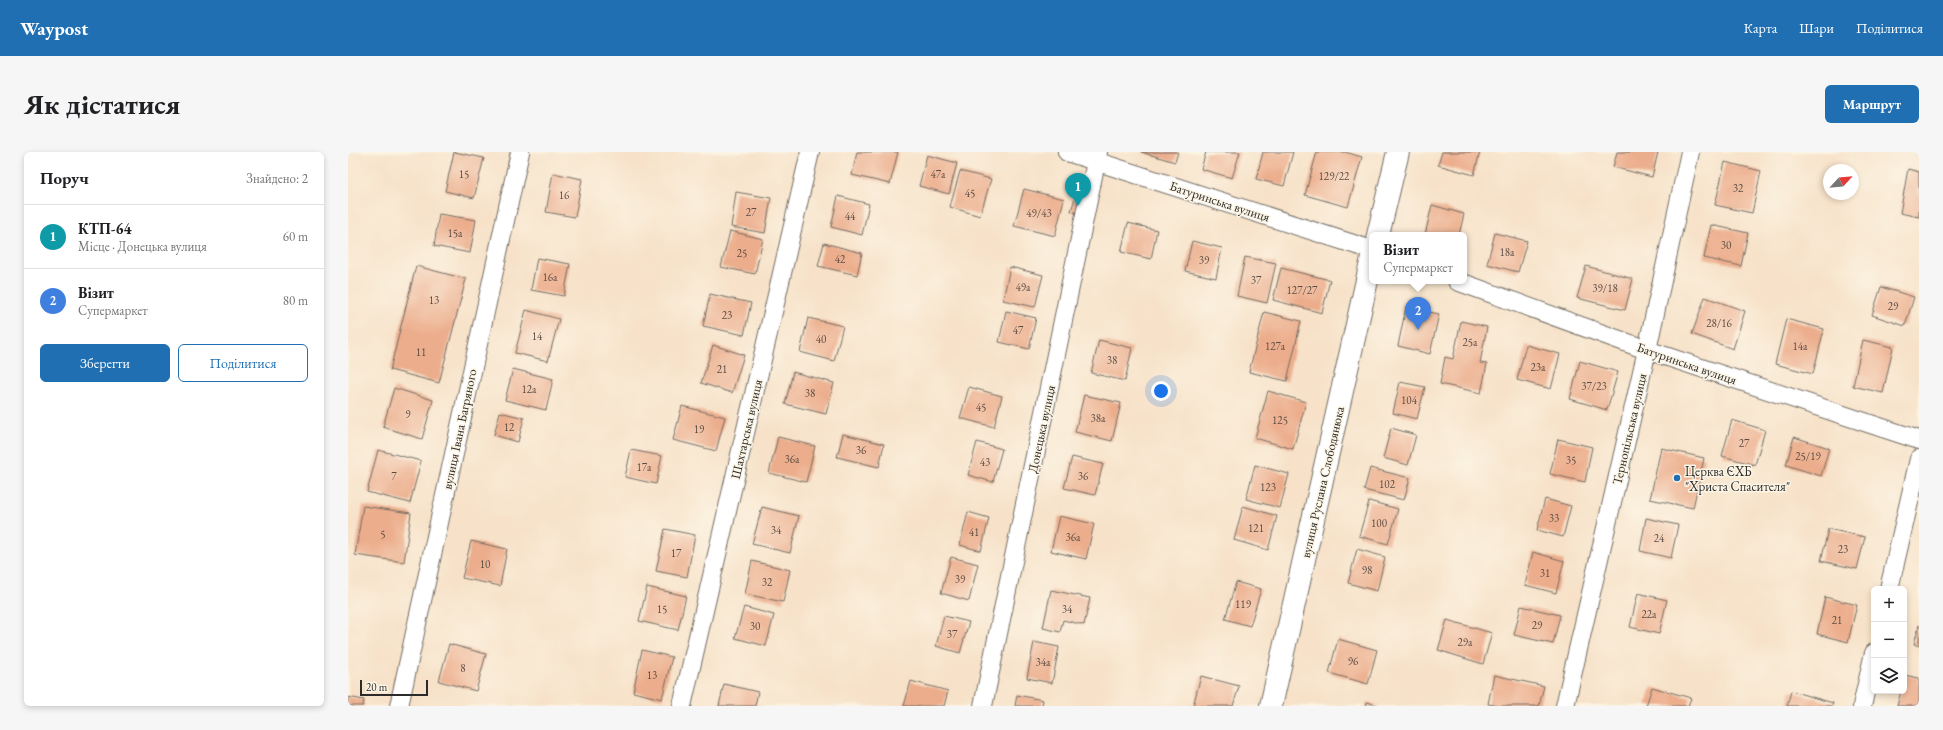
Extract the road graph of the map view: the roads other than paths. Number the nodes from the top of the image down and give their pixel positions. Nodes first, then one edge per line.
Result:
1 (520, 152) edge
2 (810, 152) edge
3 (1067, 152) edge
4 (1398, 152) edge
5 (1690, 152) edge
6 (1097, 156) edge
7 (1379, 232) edge
8 (1369, 249) edge
9 (1369, 271) edge
10 (1466, 284) edge
11 (1648, 350) junction
12 (1919, 440) edge
13 (1919, 459) edge
14 (1890, 586) edge
15 (1873, 658) edge
16 (399, 706) edge
17 (682, 706) edge
18 (983, 706) edge
19 (1271, 706) edge
20 (1566, 706) edge
21 (1862, 706) edge

1 - 16 street, вулиця Івана Багряного
2 - 17 street, Шахтарська вулиця
3 - 6 street, Батуринська вулиця
4 - 7 main road
5 - 11 street, Тернопільська вулиця
6 - 8 street, Батуринська вулиця
6 - 18 street, Донецька вулиця
9 - 19 main road, вулиця Руслана Слободянюка
10 - 11 street, Батуринська вулиця
11 - 12 street, Батуринська вулиця
11 - 20 street, Тернопільська вулиця
13 - 14 street
15 - 21 street

